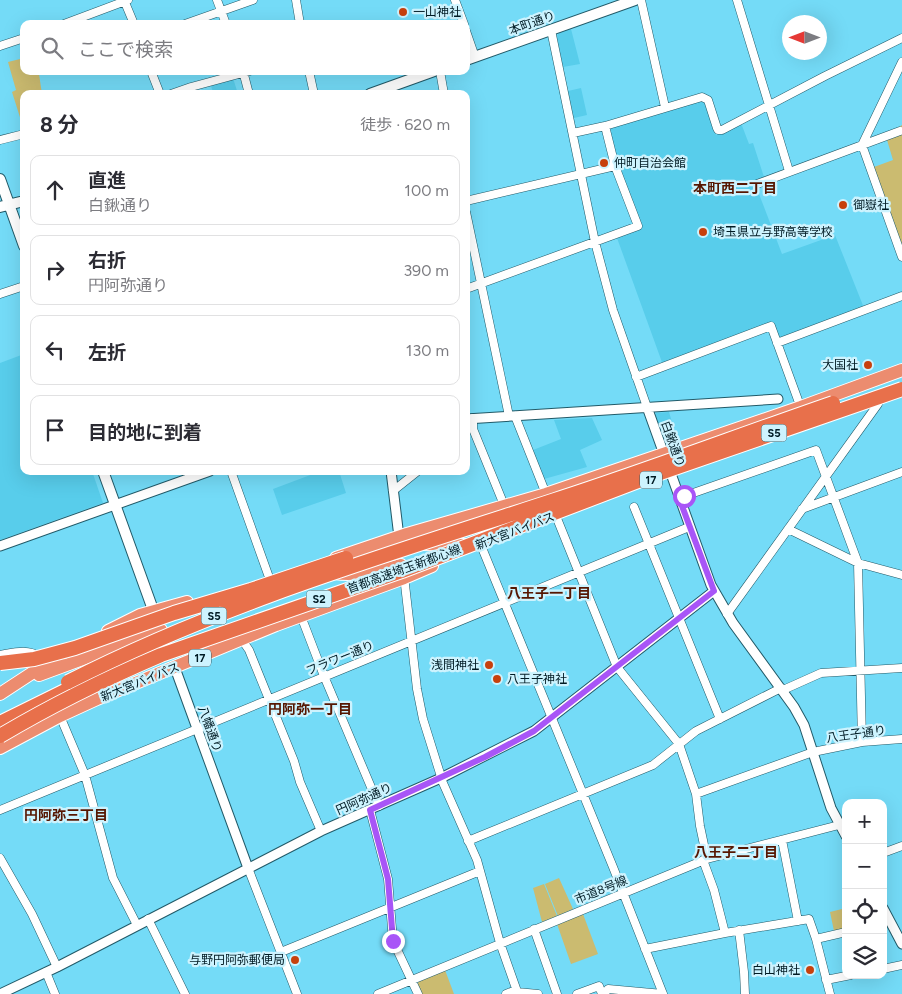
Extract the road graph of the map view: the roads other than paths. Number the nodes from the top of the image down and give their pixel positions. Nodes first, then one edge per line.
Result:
1 (126, 0) edge
2 (217, 0) edge
3 (252, 0) edge
4 (296, 0) edge
5 (456, 0) edge
6 (635, 0) edge
7 (641, 0) edge
8 (738, 0) edge
9 (221, 11) junction
10 (74, 20) edge
11 (133, 20) edge
12 (196, 20) edge
13 (224, 20) edge
14 (299, 20) edge
15 (463, 20) edge
16 (551, 30) junction
17 (902, 38) edge
18 (20, 39) edge
19 (0, 46) edge
20 (471, 58) edge
21 (902, 62) edge
22 (153, 75) edge
23 (234, 75) edge
24 (246, 75) edge
25 (311, 75) edge
26 (423, 75) edge
27 (441, 75) edge
28 (158, 90) edge
29 (181, 90) edge
30 (248, 90) edge
31 (313, 90) edge
32 (381, 90) edge
33 (443, 90) edge
34 (768, 106) junction
35 (665, 108) junction
36 (605, 126) junction
37 (900, 131) dead end
38 (573, 133) junction
39 (20, 135) edge
40 (0, 140) edge
41 (862, 145) junction
42 (615, 166) junction
43 (789, 171) junction
44 (581, 175) junction
45 (0, 179) edge
46 (757, 184) dead end
47 (470, 200) edge
48 (20, 202) edge
49 (4, 206) edge
50 (470, 230) edge
51 (20, 238) edge
52 (596, 242) junction
53 (902, 257) edge
54 (482, 283) junction
55 (20, 287) edge
56 (470, 288) edge
57 (0, 294) edge
58 (902, 296) edge
59 (777, 343) junction
60 (902, 370) edge
61 (636, 377) junction
62 (902, 379) edge
63 (902, 389) edge
64 (902, 396) edge
65 (778, 399) dead end
66 (798, 400) dead end
67 (878, 404) junction
68 (647, 407) junction
69 (512, 416) junction
70 (470, 418) edge
71 (473, 429) junction
72 (470, 431) edge
73 (663, 454) junction
74 (902, 472) edge
75 (647, 473) junction
76 (670, 474) junction
77 (104, 475) edge
78 (199, 475) edge
79 (232, 475) edge
80 (391, 475) edge
81 (413, 475) edge
82 (826, 475) junction
83 (393, 490) junction
84 (546, 494) junction
85 (833, 497) junction
86 (679, 498) junction
87 (114, 505) junction
88 (504, 505) junction
89 (634, 507) dead end
90 (802, 509) junction
91 (556, 516) junction
92 (689, 527) junction
93 (788, 529) junction
94 (400, 542) junction
95 (482, 542) junction
96 (648, 544) junction
97 (0, 546) edge
98 (858, 563) junction
99 (307, 567) junction
100 (403, 572) junction
101 (578, 573) junction
102 (902, 575) edge
103 (270, 580) junction
104 (714, 591) junction
105 (504, 603) junction
106 (154, 611) junction
107 (727, 614) junction
108 (301, 616) junction
109 (679, 618) junction
110 (276, 625) junction
111 (161, 630) junction
112 (242, 640) junction
113 (412, 641) junction
114 (166, 646) junction
115 (0, 655) edge
116 (0, 663) edge
117 (45, 664) junction
118 (616, 667) junction
119 (175, 668) junction
120 (902, 668) edge
121 (860, 671) junction
122 (324, 676) junction
123 (14, 685) junction
124 (70, 685) junction
125 (782, 689) junction
126 (0, 694) edge
127 (269, 699) junction
128 (0, 715) edge
129 (60, 716) junction
130 (552, 718) junction
131 (720, 718) junction
132 (0, 723) edge
133 (197, 729) junction
134 (0, 736) edge
135 (902, 739) edge
136 (862, 742) junction
137 (679, 744) junction
138 (0, 748) edge
139 (813, 752) junction
140 (85, 775) junction
141 (441, 778) junction
142 (583, 794) junction
143 (696, 794) junction
144 (374, 808) junction
145 (0, 810) edge
146 (839, 825) junction
147 (842, 830) edge
148 (321, 831) junction
149 (782, 840) junction
150 (468, 841) junction
151 (902, 846) edge
152 (887, 851) edge
153 (0, 858) edge
154 (705, 860) junction
155 (248, 868) junction
156 (480, 871) junction
157 (623, 893) junction
158 (390, 907) junction
159 (148, 919) junction
160 (798, 921) junction
161 (887, 923) edge
162 (137, 925) junction
163 (534, 930) junction
164 (739, 930) junction
165 (725, 933) junction
166 (842, 933) edge
167 (816, 939) junction
168 (901, 940) edge
169 (500, 943) junction
170 (645, 949) junction
171 (281, 952) junction
172 (902, 965) edge
173 (57, 966) junction
174 (887, 968) edge
175 (46, 972) junction
176 (842, 977) edge
177 (412, 980) junction
178 (826, 980) junction
179 (517, 992) edge
180 (0, 994) edge
181 (55, 994) edge
182 (185, 994) edge
183 (297, 994) edge
184 (378, 994) edge
185 (418, 994) edge
186 (506, 994) edge
187 (538, 994) edge
188 (557, 994) edge
189 (577, 994) edge
190 (603, 994) edge
191 (663, 994) edge
192 (744, 994) edge
193 (830, 994) edge

1 - 10 street
1 - 11 street
2 - 9 street
3 - 9 street
4 - 14 street
5 - 15 street
6 - 16 main road, 本町通り
7 - 35 street
8 - 34 street
9 - 12 street
9 - 13 street
16 - 20 main road, 本町通り
16 - 38 street, 白鍬通り
17 - 34 street
18 - 19 street
21 - 41 street
22 - 28 street
23 - 29 street
24 - 30 street
25 - 31 street
26 - 32 main road
27 - 33 street
34 - 35 street
34 - 43 street
35 - 36 street
36 - 38 street
36 - 42 street
37 - 41 street
38 - 44 street, 白鍬通り
39 - 40 street
41 - 43 street
41 - 53 street
42 - 44 street
42 - 52 street
43 - 46 street
44 - 47 street
44 - 52 street, 白鍬通り
45 - 49 main road
48 - 49 main road
49 - 51 main road
50 - 54 street
52 - 54 street
52 - 61 street, 白鍬通り
54 - 56 street
54 - 69 street
55 - 57 street
58 - 59 street
59 - 61 street
59 - 66 street
60 - 73 highway, 新大宮バイパス / 17
61 - 68 street, 白鍬通り
62 - 75 highway, S5, bridge
63 - 75 highway, S5, bridge
64 - 67 highway, 新大宮バイパス / 17
65 - 68 street
67 - 76 highway, 新大宮バイパス / 17
67 - 82 street
68 - 69 street
68 - 73 street, 白鍬通り
69 - 70 street
69 - 84 street
70 - 71 street
71 - 72 street
71 - 88 street
73 - 76 street, 白鍬通り
73 - 84 highway, 新大宮バイパス / 17
74 - 85 street
75 - 116 highway, 首都高速埼玉新都心線 / S2, bridge
75 - 124 highway, S5, bridge
75 - 134 highway, 首都高速埼玉新都心線 / S2, bridge
76 - 86 street, 白鍬通り
76 - 91 highway, 新大宮バイパス / 17
77 - 87 main road, 八幡通り
78 - 87 street
79 - 103 street
80 - 83 street
81 - 83 street
82 - 85 street
82 - 86 street
82 - 90 street
83 - 94 street
84 - 88 highway, 新大宮バイパス / 17
85 - 90 street
85 - 98 street
86 - 92 street, 白鍬通り
87 - 97 street
87 - 106 main road, 八幡通り
88 - 94 highway, 新大宮バイパス / 17
89 - 96 street
90 - 93 street
91 - 95 highway, 新大宮バイパス / 17
91 - 101 street
92 - 96 street, フラワー通り
92 - 104 street, 白鍬通り
93 - 98 street
93 - 107 street
94 - 95 highway
94 - 99 highway, 新大宮バイパス / 17
94 - 100 street
95 - 100 highway, 新大宮バイパス / 17
95 - 105 street
96 - 101 street, フラワー通り
96 - 109 street
98 - 102 street
98 - 121 street
99 - 100 highway
99 - 103 highway, 新大宮バイパス / 17
100 - 108 highway, 新大宮バイパス / 17
100 - 113 street
101 - 105 street, フラワー通り
101 - 118 street
103 - 106 highway, 新大宮バイパス / 17
104 - 107 street, 白鍬通り
104 - 109 street, 円阿弥通り
105 - 113 street, フラワー通り
105 - 130 street
106 - 111 main road, 八幡通り
106 - 117 highway, 新大宮バイパス / 17
107 - 125 street, 白鍬通り
108 - 110 highway, 新大宮バイパス / 17
108 - 122 street
109 - 118 street, 円阿弥通り
109 - 131 street
110 - 112 highway, 新大宮バイパス / 17
110 - 114 highway
111 - 114 main road, 八幡通り
111 - 123 highway
112 - 119 highway, 新大宮バイパス / 17
112 - 127 street
113 - 122 street, フラワー通り
113 - 141 street
114 - 119 main road, 八幡通り
115 - 117 street
117 - 123 highway, 新大宮バイパス / 17
118 - 130 street, 円阿弥通り
118 - 137 street
119 - 129 highway, 新大宮バイパス / 17
119 - 133 street, 八幡通り
120 - 121 street
121 - 125 street
121 - 136 street
122 - 127 street, フラワー通り
122 - 144 street
123 - 126 highway, 新大宮バイパス / 17
124 - 128 highway, S5
124 - 132 highway
125 - 131 street
125 - 139 street, 白鍬通り
127 - 133 street, フラワー通り
127 - 148 street
129 - 138 highway, 新大宮バイパス / 17
129 - 140 street
130 - 141 street, 円阿弥通り
130 - 142 street
131 - 137 street
133 - 140 street, フラワー通り
133 - 155 street, 八幡通り
135 - 136 street, 八王子通り
136 - 139 street, 八王子通り
137 - 142 street
137 - 143 street
139 - 143 street, 八王子通り
139 - 146 street, 白鍬通り
140 - 145 street, フラワー通り
140 - 162 street
141 - 144 street, 円阿弥通り
141 - 150 street
142 - 150 street
142 - 157 street
143 - 154 street
144 - 148 street, 円阿弥通り
144 - 158 street
146 - 147 street, 白鍬通り
146 - 149 street, 市道8号線
148 - 155 street, 円阿弥通り
149 - 154 street, 市道8号線
149 - 160 street
150 - 156 street
151 - 152 street
153 - 173 street
154 - 157 street, 市道8号線
154 - 165 street
155 - 159 street, 円阿弥通り
155 - 171 street, 八幡通り
156 - 158 street
156 - 169 street
157 - 163 street, 市道8号線
157 - 170 street
158 - 171 street
158 - 177 street
159 - 162 street, 円阿弥通り
159 - 182 street
160 - 164 street
160 - 167 street
161 - 168 street
162 - 173 street, 円阿弥通り
163 - 169 street, 市道8号線
163 - 188 street
164 - 165 street
164 - 192 street
165 - 170 street
166 - 167 street
167 - 178 street
169 - 177 street, 市道8号線
169 - 179 street
170 - 191 street
171 - 183 street, 八幡通り
172 - 174 street
173 - 175 street, 円阿弥通り
175 - 180 street, 円阿弥通り
175 - 181 street
176 - 178 street
177 - 184 street, 市道8号線
177 - 185 street
178 - 193 street
179 - 186 street
179 - 187 street
189 - 190 street
190 - 191 street

